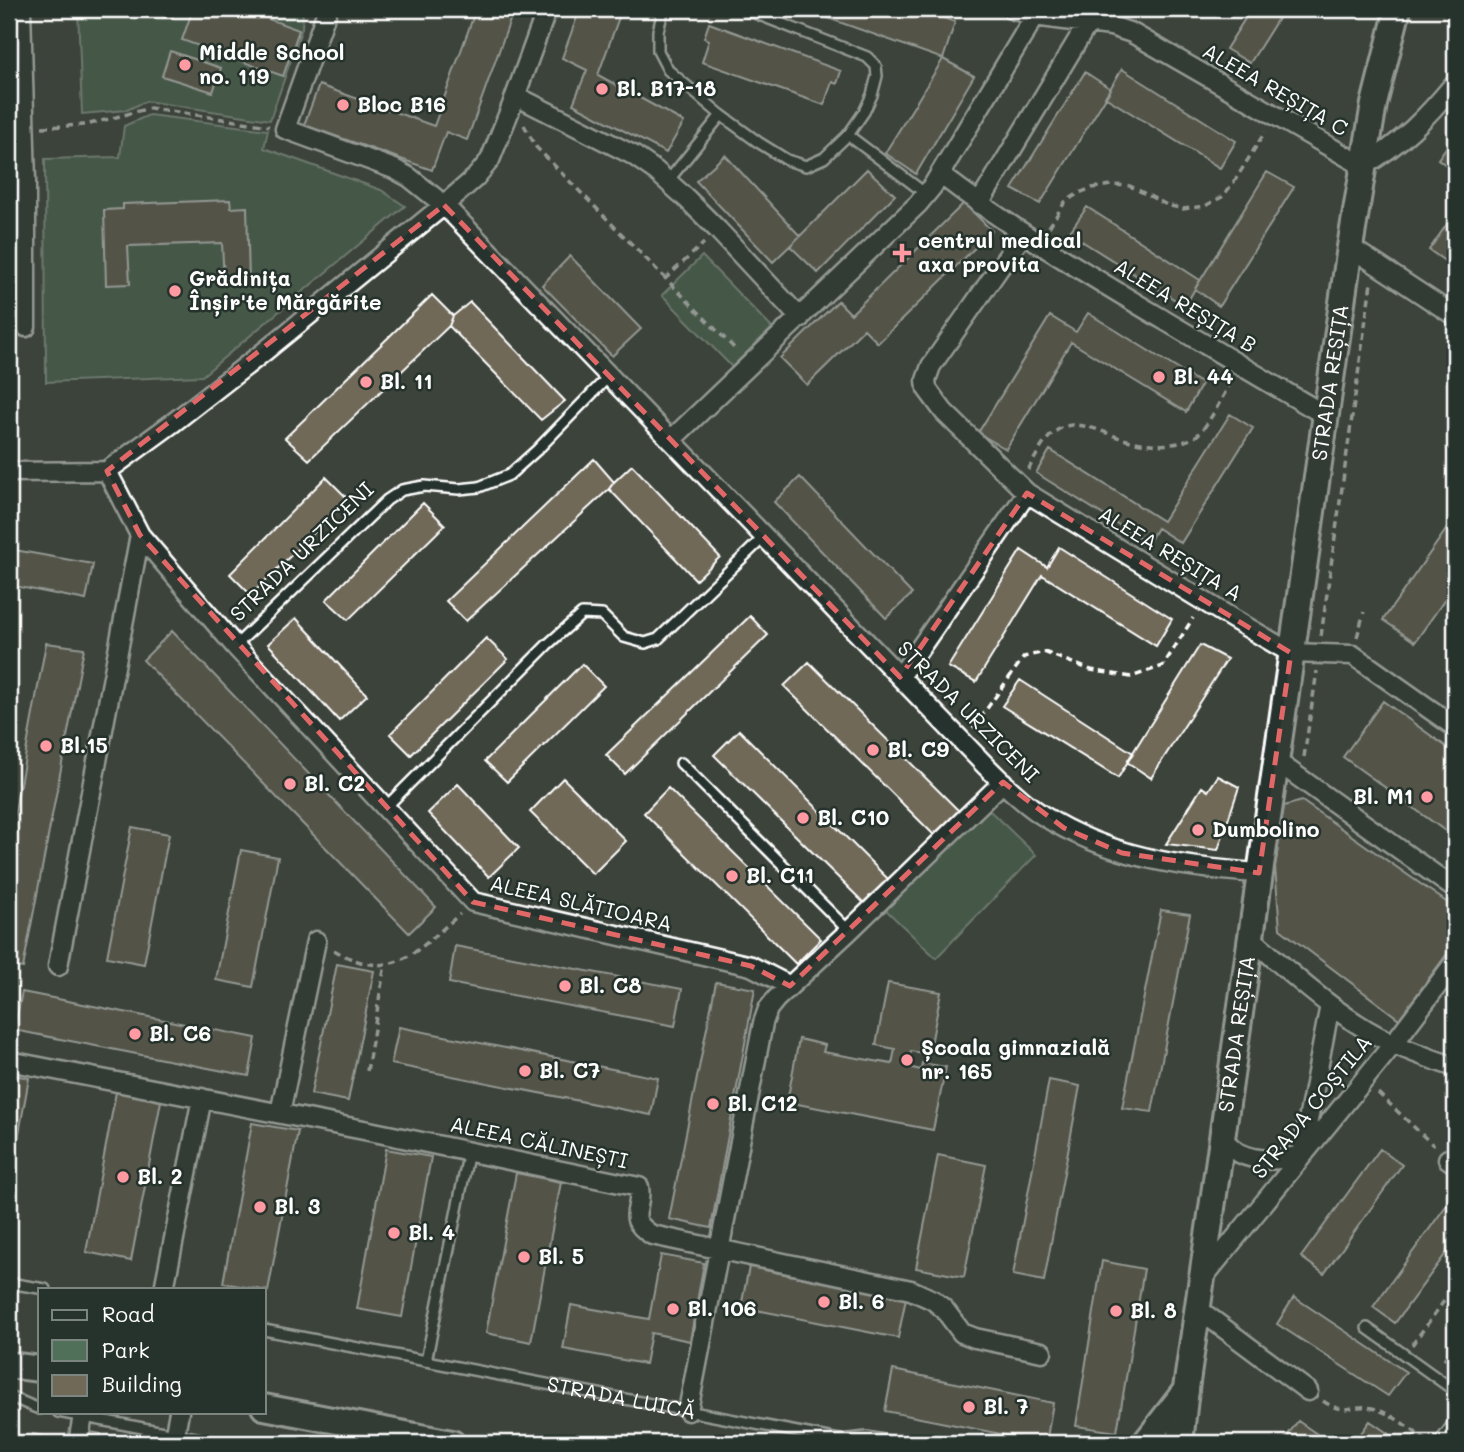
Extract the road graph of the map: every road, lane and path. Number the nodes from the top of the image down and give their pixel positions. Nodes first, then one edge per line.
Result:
1 (21, 9) edge
2 (547, 9) edge
3 (665, 9) edge
4 (744, 9) edge
5 (1011, 9) edge
6 (1398, 9) edge
7 (327, 11) dead end
8 (1037, 12) edge
9 (770, 13) edge
10 (1088, 23) junction
11 (1455, 83) edge
12 (514, 101) junction
13 (721, 115) junction
14 (1275, 115) junction
15 (24, 128) junction
16 (285, 129) junction
17 (848, 135) junction
18 (1363, 166) junction
19 (940, 174) junction
20 (17, 181) edge
21 (668, 181) junction
22 (926, 194) junction
23 (979, 204) junction
24 (444, 205) junction
25 (718, 230) junction
26 (1031, 239) junction
27 (1350, 247) junction
28 (1374, 263) junction
29 (665, 279) junction
30 (1455, 316) edge
31 (800, 318) junction
32 (26, 327) dead end
33 (751, 365) junction
34 (1241, 366) junction
35 (608, 377) junction
36 (1325, 415) junction
37 (671, 440) junction
38 (107, 471) junction
39 (9, 472) edge
40 (1022, 490) junction
41 (140, 535) junction
42 (764, 537) junction
43 (1203, 601) junction
44 (1364, 612) dead end
45 (235, 646) junction
46 (1291, 653) junction
47 (1319, 653) junction
48 (1353, 655) junction
49 (900, 677) junction
50 (1455, 727) edge
51 (962, 741) junction
52 (1276, 761) junction
53 (681, 763) dead end
54 (1301, 779) junction
55 (1003, 782) junction
56 (385, 808) junction
57 (1259, 873) junction
58 (1455, 889) edge
59 (473, 902) junction
60 (849, 931) junction
61 (1250, 937) junction
62 (316, 941) joint
63 (1455, 962) edge
64 (385, 964) junction
65 (58, 966) dead end
66 (790, 986) junction
67 (1330, 1005) junction
68 (1394, 1043) junction
69 (9, 1061) edge
70 (1455, 1067) edge
71 (367, 1071) dead end
72 (1363, 1079) junction
73 (202, 1098) junction
74 (280, 1113) junction
75 (1222, 1139) junction
76 (469, 1151) junction
77 (1301, 1156) junction
78 (1452, 1162) edge
79 (719, 1250) junction
80 (1202, 1279) junction
81 (9, 1283) edge
82 (1455, 1286) edge
83 (39, 1288) edge
84 (164, 1288) edge
85 (1198, 1309) junction
86 (1367, 1328) dead end
87 (266, 1330) edge
88 (1042, 1352) dead end
89 (1405, 1355) junction
90 (426, 1361) junction
91 (9, 1365) edge
92 (38, 1369) edge
93 (1186, 1389) junction
94 (1308, 1391) joint
95 (1455, 1391) edge
96 (9, 1396) edge
97 (38, 1408) edge
98 (266, 1408) edge
99 (688, 1411) junction
100 (70, 1414) edge
101 (179, 1414) edge
102 (83, 1416) junction
103 (1455, 1421) edge
104 (351, 1434) edge
105 (174, 1439) edge
106 (78, 1443) edge
107 (222, 1443) edge
108 (452, 1443) edge
109 (899, 1443) edge
110 (1145, 1443) edge
111 (1180, 1443) edge
112 (1431, 1443) edge
113 (1439, 1443) edge

1 - 15 street
2 - 12 street
3 - 13 lane
4 - 9 lane
5 - 8 street, ALEEA REȘIȚA C
6 - 18 street, STRADA REȘIȚA
7 - 16 street
8 - 10 street, ALEEA REȘIȚA C
8 - 19 street
9 - 17 lane
10 - 14 street, ALEEA REȘIȚA C
10 - 23 street
11 - 18 street
12 - 21 street
12 - 24 street
12 - 29 path
13 - 17 lane
13 - 21 lane
14 - 18 street, ALEEA REȘIȚA C
14 - 26 path
15 - 16 path
15 - 20 street
16 - 24 street, STRADA URZICENI
17 - 22 lane
18 - 27 street, STRADA REȘIȚA
19 - 22 street
19 - 23 street, ALEEA REȘIȚA B
20 - 32 street
21 - 25 street
22 - 31 street
23 - 26 street, ALEEA REȘIȚA B
24 - 35 street, STRADA URZICENI
24 - 38 street
25 - 29 path
25 - 31 street
26 - 34 street, ALEEA REȘIȚA B
26 - 40 street
27 - 28 street
27 - 36 street, STRADA REȘIȚA
28 - 30 street
28 - 47 path
29 - 33 path
31 - 33 street
33 - 37 street
34 - 36 street, ALEEA REȘIȚA B
34 - 40 path
35 - 37 street, STRADA URZICENI
35 - 45 lane, STRADA URZICENI
36 - 46 street, STRADA REȘIȚA
37 - 42 street, STRADA URZICENI
38 - 39 street
38 - 41 street, ALEEA SLĂTIOARA
40 - 43 street, ALEEA REȘIȚA A
40 - 49 street
41 - 45 street, ALEEA SLĂTIOARA
41 - 65 street
42 - 49 street, STRADA URZICENI
42 - 56 lane
43 - 46 street, ALEEA REȘIȚA A
43 - 51 path
44 - 48 path
45 - 56 street, ALEEA SLĂTIOARA
46 - 47 street
46 - 52 street, STRADA REȘIȚA
47 - 48 street
47 - 54 path
48 - 50 street
49 - 51 street, STRADA URZICENI
51 - 55 street, STRADA URZICENI
52 - 54 street
52 - 57 street, STRADA REȘIȚA
53 - 60 lane
54 - 58 street
55 - 57 street, STRADA URZICENI
55 - 60 street
56 - 59 street, ALEEA SLĂTIOARA
57 - 61 street, STRADA REȘIȚA
59 - 64 path
59 - 66 street, ALEEA SLĂTIOARA
60 - 66 street
61 - 67 street
61 - 75 street, STRADA REȘIȚA
62 - 64 path
62 - 74 street
63 - 68 street, STRADA COȘTILA
64 - 71 path
66 - 79 street
67 - 68 street
67 - 77 street
68 - 70 street
68 - 72 street, STRADA COȘTILA
69 - 73 street, ALEEA CĂLINEȘTI
72 - 77 street, STRADA COȘTILA
72 - 78 path
73 - 74 street, ALEEA CĂLINEȘTI
73 - 84 street
74 - 76 street, ALEEA CĂLINEȘTI
75 - 77 street
75 - 80 street, STRADA REȘIȚA
76 - 79 street, ALEEA CĂLINEȘTI
76 - 90 lane
77 - 80 street, STRADA COȘTILA
79 - 88 street, ALEEA CĂLINEȘTI
79 - 99 street
80 - 85 street, STRADA REȘIȚA
81 - 83 lane
82 - 89 path
85 - 93 street, STRADA REȘIȚA
85 - 94 street
86 - 89 lane
87 - 90 lane, STRADA LUICĂ
89 - 95 lane
90 - 99 lane, STRADA LUICĂ
91 - 92 street
93 - 110 street
93 - 111 street, STRADA REȘIȚA
94 - 112 path
96 - 97 lane
98 - 104 street
99 - 109 lane, STRADA LUICĂ
100 - 102 lane
101 - 105 street
102 - 105 lane
102 - 106 street
103 - 113 lane
104 - 108 street
105 - 107 lane

